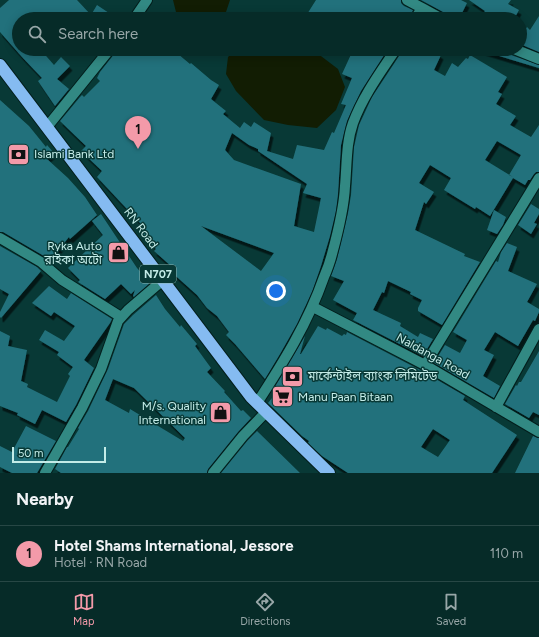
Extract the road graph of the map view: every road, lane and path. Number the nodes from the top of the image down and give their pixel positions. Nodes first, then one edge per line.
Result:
1 (147, 0) edge
2 (407, 0) edge
3 (422, 8) junction
4 (139, 12) edge
5 (419, 12) edge
6 (429, 12) edge
7 (527, 54) edge
8 (104, 56) edge
9 (391, 56) edge
10 (539, 59) edge
11 (0, 65) edge
12 (47, 127) junction
13 (539, 178) edge
14 (0, 238) edge
15 (163, 280) junction
16 (313, 307) junction
17 (121, 317) junction
18 (539, 328) edge
19 (426, 365) junction
20 (257, 403) junction
21 (496, 407) junction
22 (266, 412) junction
23 (539, 432) edge
24 (45, 473) edge
25 (213, 473) edge
26 (329, 473) edge

1 - 4 street
2 - 3 street
3 - 5 street
3 - 6 street
7 - 10 street
8 - 12 street
9 - 16 street
11 - 12 highway, RN Road / N707
12 - 15 highway, RN Road / N707
13 - 19 street
14 - 17 street
15 - 17 street
15 - 20 highway, RN Road / N707
16 - 19 street, Naldanga Road
16 - 20 street
17 - 24 street
18 - 21 street
19 - 21 street, Naldanga Road
20 - 22 highway, RN Road / N707
21 - 23 street, Naldanga Road
22 - 25 street
22 - 26 highway, RN Road / N707

